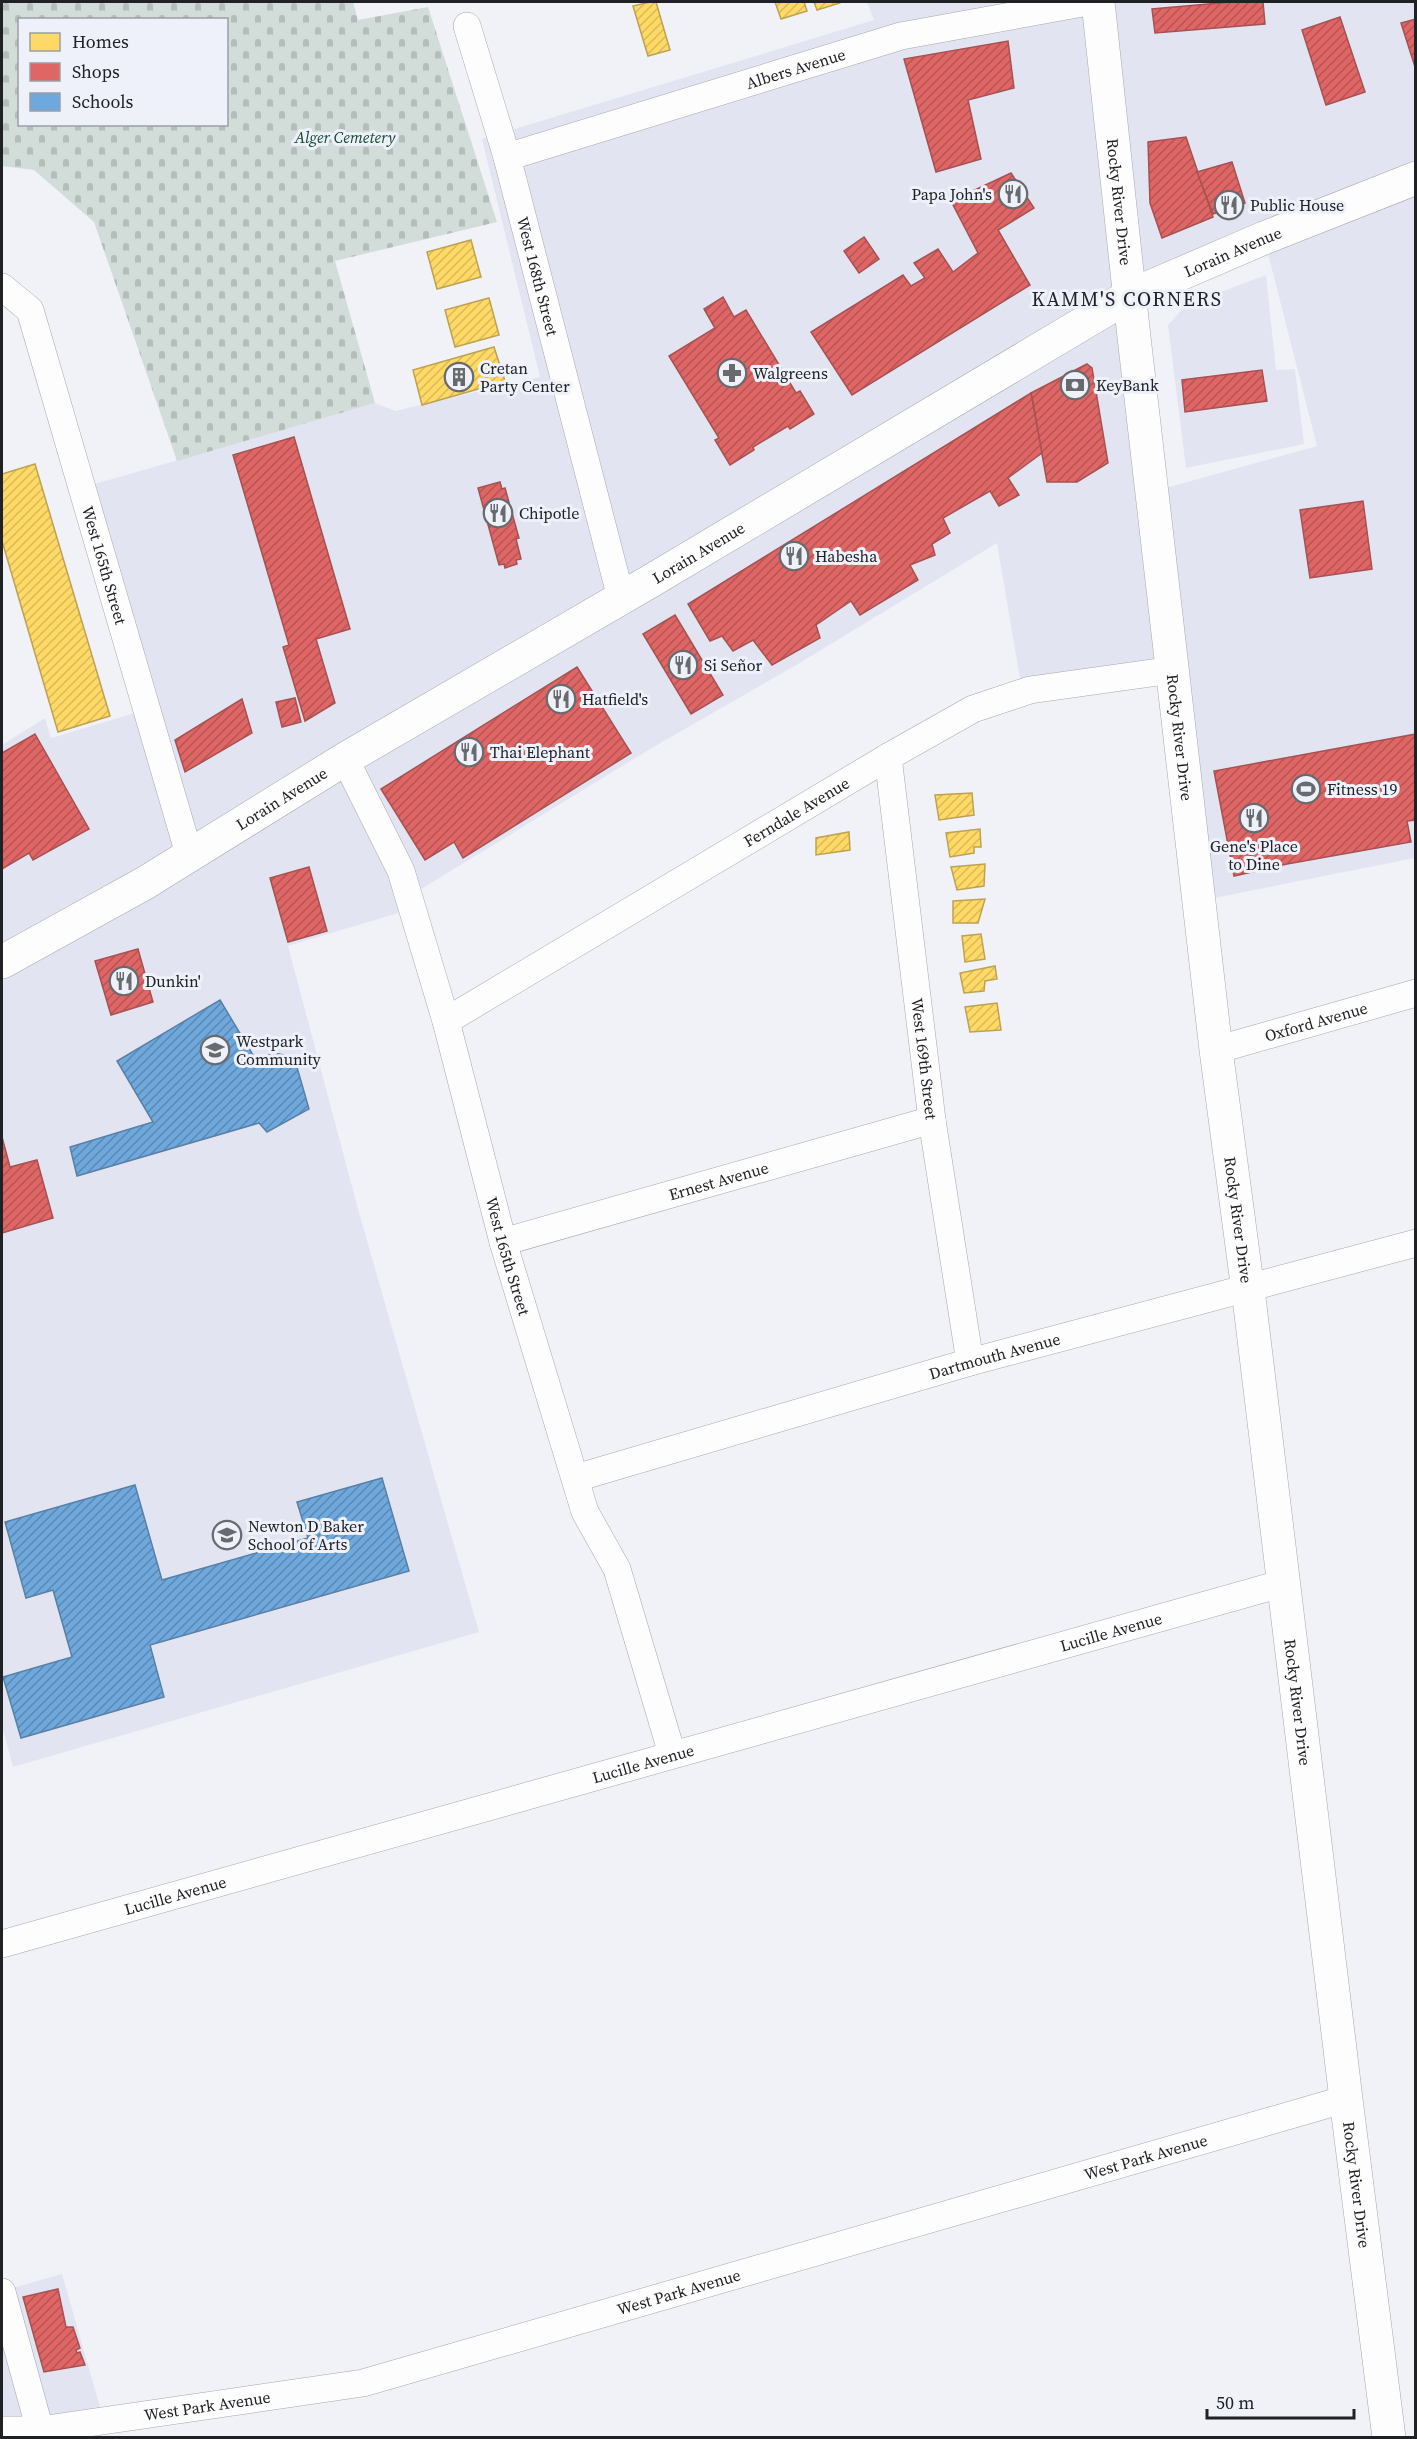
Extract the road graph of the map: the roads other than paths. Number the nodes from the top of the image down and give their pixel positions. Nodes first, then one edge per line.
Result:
1 (1088, 2) edge
2 (1098, 2) edge
3 (467, 26) dead end
4 (507, 157) junction
5 (1416, 178) edge
6 (2, 287) edge
7 (1129, 297) junction
8 (621, 598) junction
9 (1173, 670) junction
10 (888, 757) junction
11 (345, 759) junction
12 (189, 854) junction
13 (3, 958) edge
14 (1416, 993) edge
15 (446, 1021) junction
16 (1216, 1050) junction
17 (932, 1120) junction
18 (503, 1242) junction
19 (1416, 1243) edge
20 (1248, 1289) junction
21 (969, 1362) junction
22 (576, 1478) junction
23 (1284, 1583) junction
24 (672, 1754) junction
25 (2, 1944) edge
26 (1346, 2098) junction
27 (2, 2292) edge
28 (2, 2430) edge
29 (40, 2430) junction
30 (85, 2430) edge
31 (1389, 2438) edge

1 - 4 street, Albers Avenue
2 - 7 main road, Rocky River Drive
3 - 4 street, West 168th Street
4 - 8 street, West 168th Street
5 - 7 main road, Lorain Avenue
6 - 12 street, West 165th Street
7 - 8 main road, Lorain Avenue
7 - 9 main road, Rocky River Drive
8 - 11 main road, Lorain Avenue
9 - 10 street, Ferndale Avenue
9 - 16 main road, Rocky River Drive
10 - 15 street, Ferndale Avenue
10 - 17 street, West 169th Street
11 - 12 main road, Lorain Avenue
11 - 15 street, West 165th Street
12 - 13 main road, Lorain Avenue
14 - 16 street, Oxford Avenue
15 - 18 street, West 165th Street
16 - 20 main road, Rocky River Drive
17 - 18 street, Ernest Avenue
17 - 21 street, West 169th Street
18 - 22 street, West 165th Street
19 - 20 street, Dartmouth Avenue
20 - 21 street, Dartmouth Avenue
20 - 23 main road, Rocky River Drive
21 - 22 street, Dartmouth Avenue
22 - 24 street, West 165th Street
23 - 24 street, Lucille Avenue
23 - 26 main road, Rocky River Drive
24 - 25 street, Lucille Avenue
26 - 30 street, West Park Avenue
26 - 31 main road, Rocky River Drive
27 - 29 street
28 - 29 street, West Park Avenue
29 - 30 street, West Park Avenue

